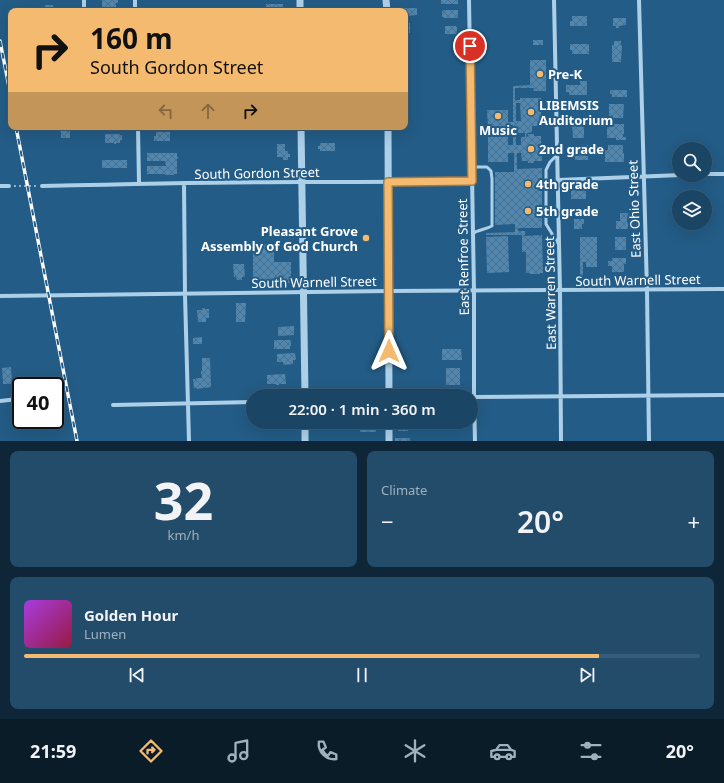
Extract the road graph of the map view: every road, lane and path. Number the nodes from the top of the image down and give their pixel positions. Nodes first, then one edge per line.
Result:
1 (469, 0) edge
2 (554, 0) edge
3 (639, 0) edge
4 (138, 130) edge
5 (302, 130) edge
6 (388, 130) edge
7 (557, 155) junction
8 (472, 166) junction
9 (712, 174) edge
10 (724, 174) edge
11 (672, 175) edge
12 (643, 176) junction
13 (558, 180) junction
14 (472, 181) junction
15 (302, 182) junction
16 (388, 182) junction
17 (184, 183) junction
18 (139, 184) junction
19 (0, 186) edge
20 (9, 186) joint
21 (42, 186) joint
22 (473, 233) junction
23 (559, 245) junction
24 (724, 289) edge
25 (560, 290) junction
26 (647, 290) junction
27 (389, 291) junction
28 (474, 291) junction
29 (304, 292) junction
30 (185, 294) junction
31 (0, 296) edge
32 (305, 389) edge
33 (389, 389) edge
34 (472, 389) edge
35 (724, 395) edge
36 (649, 396) junction
37 (478, 397) edge
38 (561, 397) junction
39 (12, 400) edge
40 (0, 401) edge
41 (246, 402) edge
42 (187, 404) junction
43 (113, 405) dead end
44 (305, 429) edge
45 (389, 429) edge
46 (474, 429) edge
47 (189, 441) edge
48 (305, 441) edge
49 (389, 441) edge
50 (475, 441) edge
51 (561, 441) edge
52 (649, 441) edge

1 - 8 street, East Renfroe Street
2 - 7 street, East Warren Street
3 - 12 street, East Ohio Street
4 - 18 street
5 - 15 street
6 - 16 street
7 - 13 street, East Warren Street
7 - 23 lane
8 - 14 street, East Renfroe Street
8 - 22 lane
9 - 10 street
11 - 12 street
12 - 13 street
12 - 26 street, East Ohio Street
13 - 23 street, East Warren Street
14 - 16 street, South Gordon Street
14 - 22 street, East Renfroe Street
15 - 16 street, South Gordon Street
15 - 17 street, South Gordon Street
15 - 29 street
16 - 27 street
17 - 18 street, South Gordon Street
17 - 30 street
18 - 21 street, South Gordon Street
19 - 20 street
20 - 21 path
22 - 28 street, East Renfroe Street
23 - 25 street, East Warren Street
24 - 26 street, South Warnell Street
25 - 26 street, South Warnell Street
25 - 28 street, South Warnell Street
25 - 38 street, East Warren Street
26 - 36 street, East Ohio Street
27 - 28 street, South Warnell Street
27 - 29 street, South Warnell Street
27 - 33 street
28 - 34 street, East Renfroe Street
29 - 30 street, South Warnell Street
29 - 32 street
30 - 31 street, South Warnell Street
30 - 42 street
35 - 36 street
36 - 38 street
36 - 52 street, East Ohio Street
37 - 38 street
38 - 51 street, East Warren Street
39 - 40 street
41 - 42 street
42 - 43 street
42 - 47 street
44 - 48 street
45 - 49 street
46 - 50 street, East Renfroe Street

